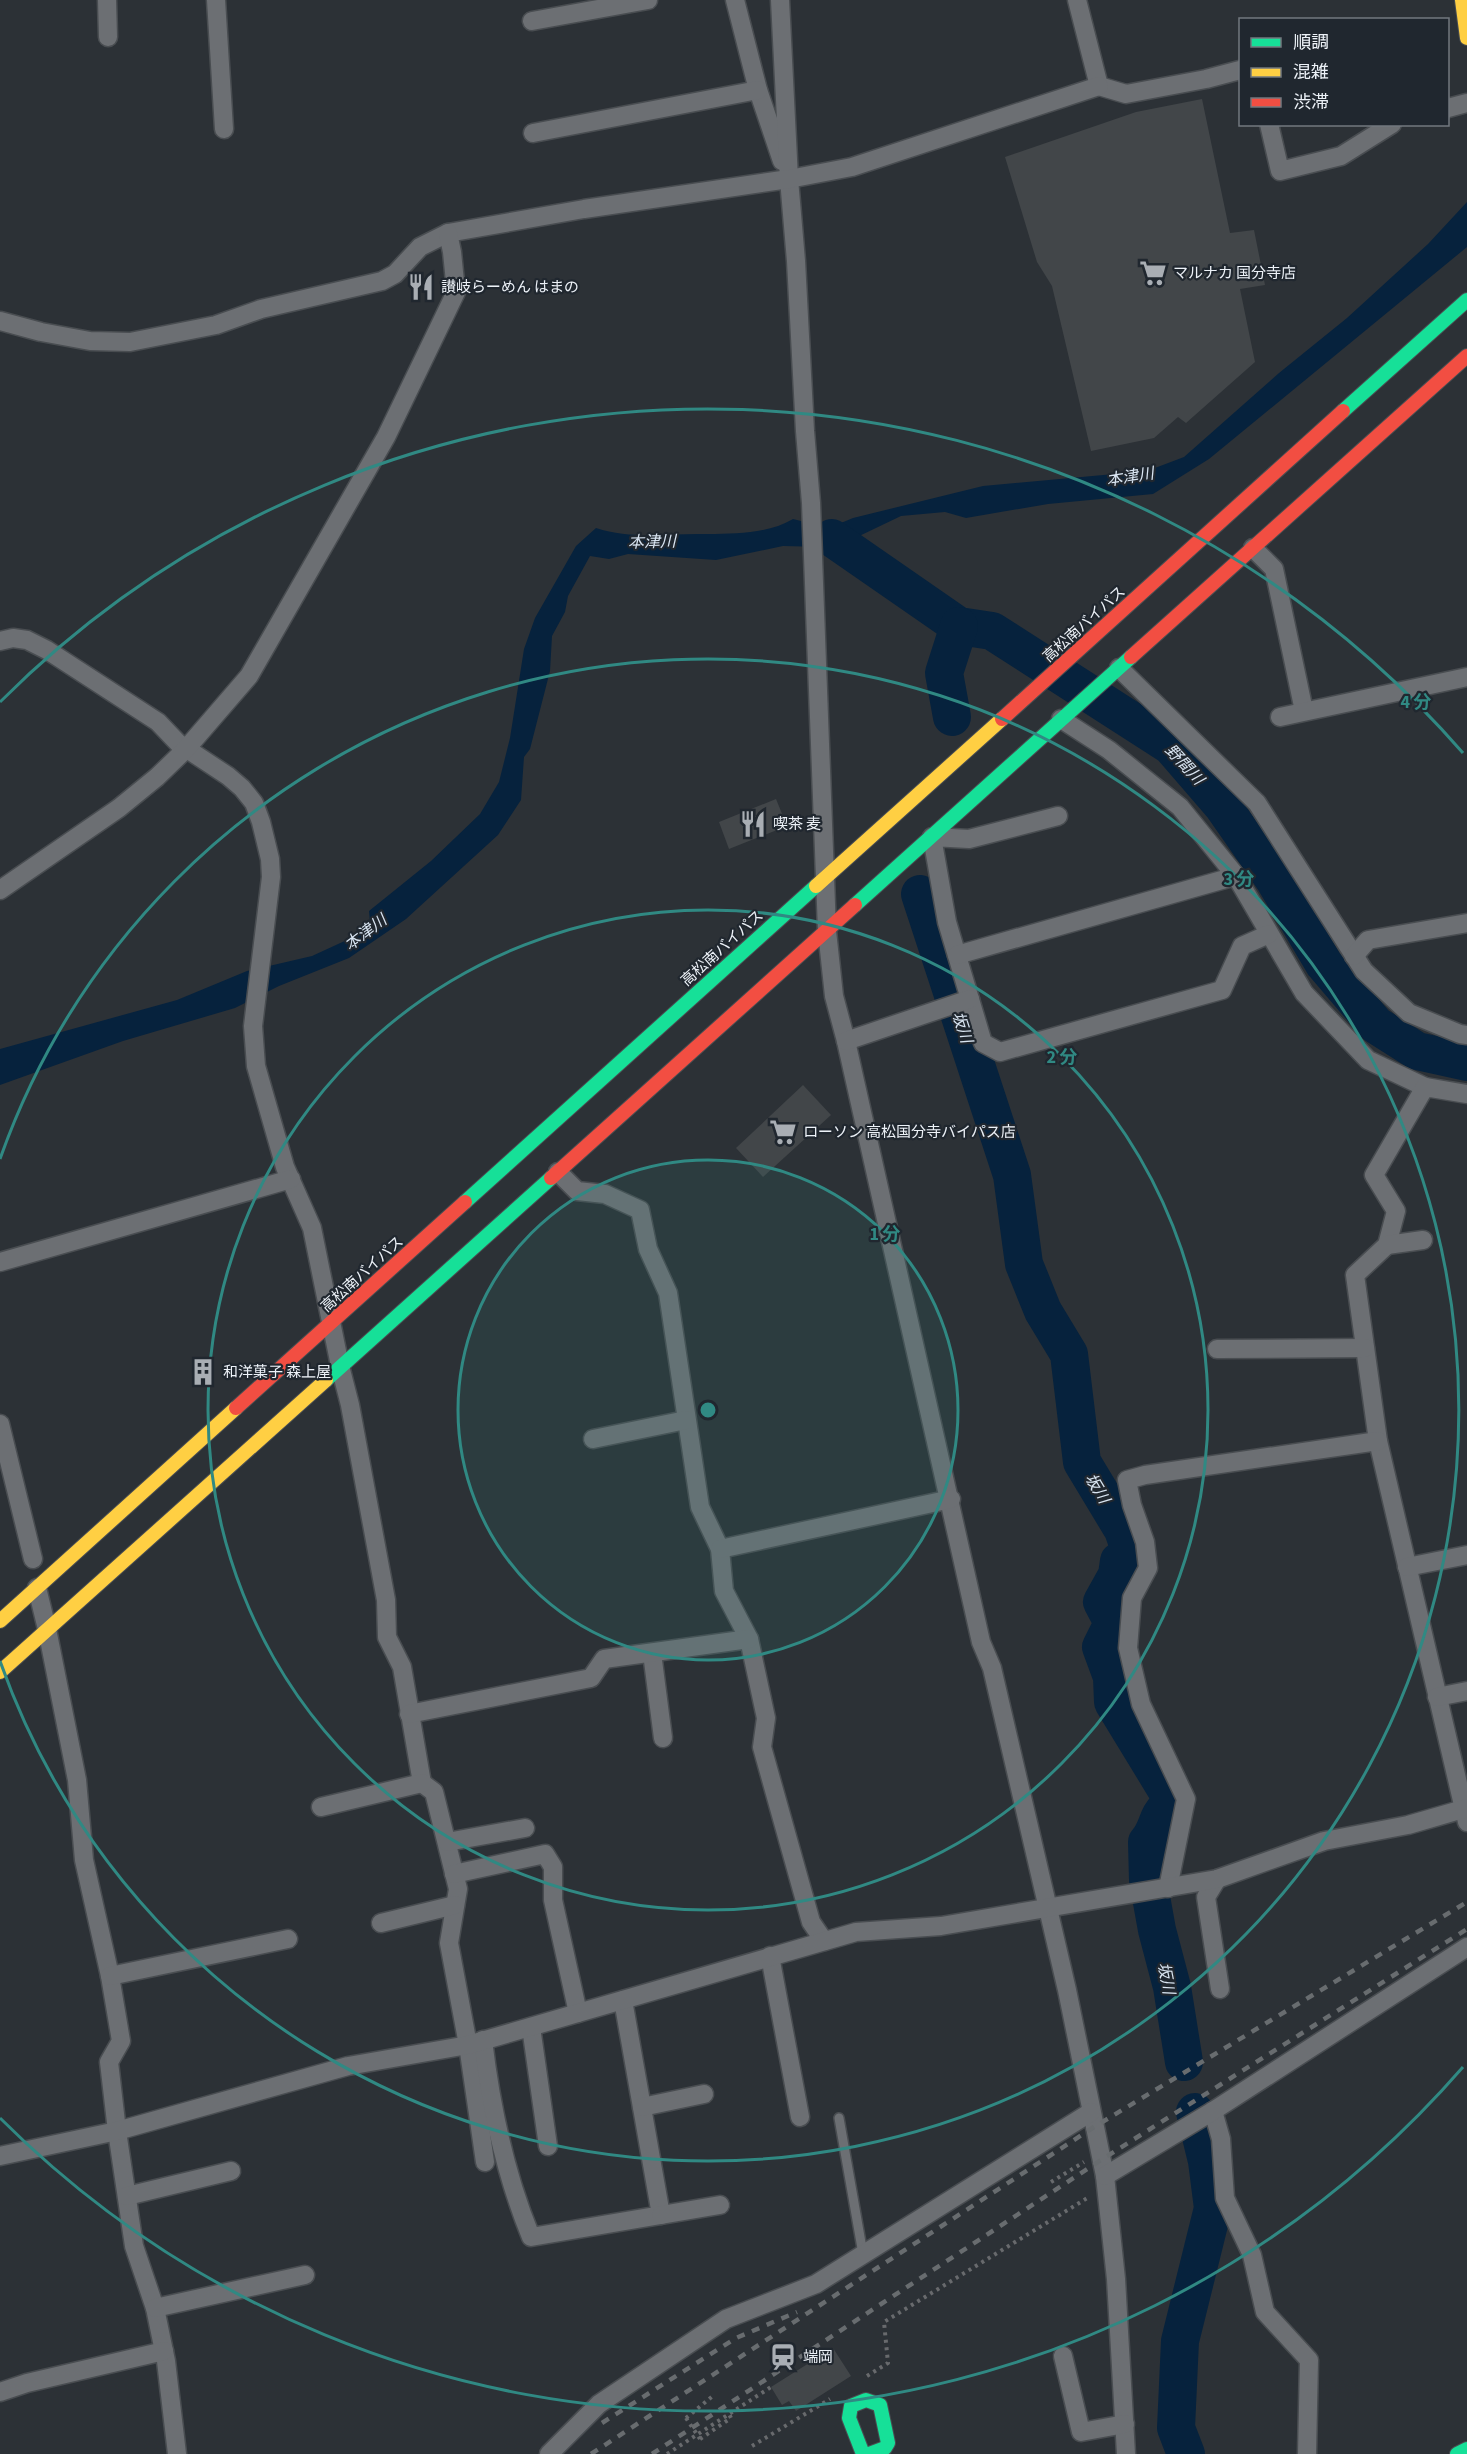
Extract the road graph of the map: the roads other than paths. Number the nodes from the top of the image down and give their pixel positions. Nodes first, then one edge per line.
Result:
1 (107, 0) edge
2 (216, 0) edge
3 (648, 0) edge
4 (735, 0) edge
5 (780, 0) edge
6 (1077, 0) edge
7 (1462, 0) edge
8 (605, 4) edge
9 (532, 21) dead end
10 (108, 37) dead end
11 (1467, 38) edge
12 (1239, 69) edge
13 (1099, 86) junction
14 (758, 90) junction
15 (1467, 103) edge
16 (1449, 108) edge
17 (1270, 126) edge
18 (1389, 126) edge
19 (224, 129) dead end
20 (532, 133) dead end
21 (789, 179) junction
22 (448, 233) junction
23 (1467, 300) edge
24 (0, 321) edge
25 (1467, 356) edge
26 (1253, 548) junction
27 (0, 640) edge
28 (1114, 673) junction
29 (1467, 677) edge
30 (1304, 711) junction
31 (1280, 717) dead end
32 (1061, 719) junction
33 (186, 749) junction
34 (1058, 816) dead end
35 (932, 837) junction
36 (826, 875) junction
37 (1236, 876) junction
38 (0, 890) edge
39 (1467, 923) edge
40 (827, 931) junction
41 (1269, 934) junction
42 (957, 956) junction
43 (1354, 956) junction
44 (959, 1003) junction
45 (1467, 1035) edge
46 (846, 1041) junction
47 (1425, 1087) junction
48 (1467, 1094) edge
49 (558, 1172) junction
50 (291, 1179) junction
51 (1423, 1240) dead end
52 (1387, 1245) junction
53 (0, 1262) edge
54 (331, 1323) junction
55 (1365, 1348) junction
56 (1217, 1349) dead end
57 (339, 1366) junction
58 (686, 1420) junction
59 (0, 1424) edge
60 (594, 1439) dead end
61 (1378, 1441) junction
62 (951, 1499) junction
63 (720, 1549) junction
64 (1467, 1555) edge
65 (33, 1559) dead end
66 (1407, 1567) junction
67 (37, 1587) junction
68 (0, 1621) edge
69 (48, 1629) junction
70 (749, 1639) junction
71 (652, 1653) junction
72 (0, 1672) edge
73 (1467, 1691) edge
74 (1437, 1697) junction
75 (409, 1714) junction
76 (663, 1738) dead end
77 (422, 1783) junction
78 (321, 1807) dead end
79 (1466, 1813) edge
80 (525, 1828) dead end
81 (447, 1842) junction
82 (454, 1874) junction
83 (1217, 1879) junction
84 (1157, 1890) junction
85 (455, 1905) junction
86 (1048, 1909) junction
87 (381, 1923) dead end
88 (288, 1939) dead end
89 (824, 1941) junction
90 (1467, 1947) edge
91 (770, 1956) junction
92 (110, 1976) junction
93 (1220, 1989) dead end
94 (623, 2000) junction
95 (578, 2013) junction
96 (531, 2027) junction
97 (476, 2042) junction
98 (704, 2094) dead end
99 (642, 2107) junction
100 (1213, 2110) junction
101 (1091, 2112) junction
102 (800, 2117) dead end
103 (838, 2118) dead end
104 (117, 2131) junction
105 (548, 2146) dead end
106 (0, 2156) edge
107 (485, 2162) dead end
108 (231, 2171) dead end
109 (1105, 2182) junction
110 (127, 2196) junction
111 (720, 2205) dead end
112 (661, 2215) junction
113 (863, 2254) junction
114 (305, 2275) dead end
115 (155, 2308) junction
116 (164, 2351) junction
117 (1063, 2356) dead end
118 (0, 2392) edge
119 (1125, 2424) junction
120 (1467, 2449) edge
121 (177, 2454) edge
122 (549, 2454) edge
123 (863, 2454) edge
124 (869, 2454) edge
125 (1126, 2454) edge
126 (1307, 2454) edge
127 (1456, 2454) edge

1 - 10 street
2 - 19 street
3 - 8 street
4 - 14 street
5 - 21 street
6 - 13 street
7 - 11 main road
8 - 9 street
12 - 13 street
13 - 21 street
14 - 20 street
14 - 21 street
15 - 16 street
17 - 18 street
21 - 22 street
21 - 36 street
22 - 24 street
22 - 33 street
23 - 36 main road, 高松南バイパス
25 - 26 main road
26 - 28 main road
26 - 30 street
27 - 33 street
28 - 32 main road
28 - 43 street
29 - 30 street
30 - 31 street
32 - 35 main road
32 - 37 street
33 - 38 street
33 - 50 street
34 - 35 street
35 - 40 main road
35 - 42 street
36 - 40 street
36 - 54 main road, 高松南バイパス
37 - 41 street
37 - 42 street
39 - 43 street
40 - 46 street
40 - 49 main road
41 - 44 street
41 - 47 street
42 - 44 street
43 - 45 street
44 - 46 street
46 - 62 street
47 - 48 street
47 - 52 street
49 - 57 main road
49 - 58 street
50 - 53 street
50 - 54 street
51 - 52 street
52 - 55 street
54 - 57 street
54 - 67 main road, 高松南バイパス
55 - 56 street
55 - 61 street
57 - 69 main road
57 - 75 street
58 - 60 street
58 - 63 street
59 - 65 street
61 - 66 street
61 - 84 street
62 - 63 street
62 - 86 street
63 - 70 street
64 - 66 street
66 - 74 street
67 - 68 main road, 高松南バイパス
67 - 69 street
69 - 72 main road
69 - 92 street
70 - 71 street
70 - 89 street
71 - 75 street
71 - 76 street
73 - 74 street
74 - 79 street
75 - 77 street
77 - 78 street
77 - 81 street
79 - 83 street
80 - 81 street
81 - 82 street
82 - 85 street
82 - 95 street
83 - 84 street
83 - 93 street
84 - 86 street
85 - 87 street
85 - 97 street
86 - 89 street
86 - 101 street
88 - 92 street
89 - 91 street
90 - 100 street
91 - 94 street
91 - 102 street
92 - 104 street
94 - 95 street
94 - 99 street
95 - 96 street
96 - 97 street
96 - 105 street
97 - 104 street
97 - 107 street
97 - 112 street
98 - 99 street
99 - 112 street
100 - 109 street
100 - 126 street
101 - 109 street
101 - 113 street
103 - 113 lane
104 - 106 street
104 - 110 street
108 - 110 street
109 - 119 street
110 - 115 street
111 - 112 street
113 - 122 street
114 - 115 street
115 - 116 street
116 - 118 street
116 - 121 street
117 - 119 street
119 - 125 street
120 - 127 main road
123 - 124 main road

